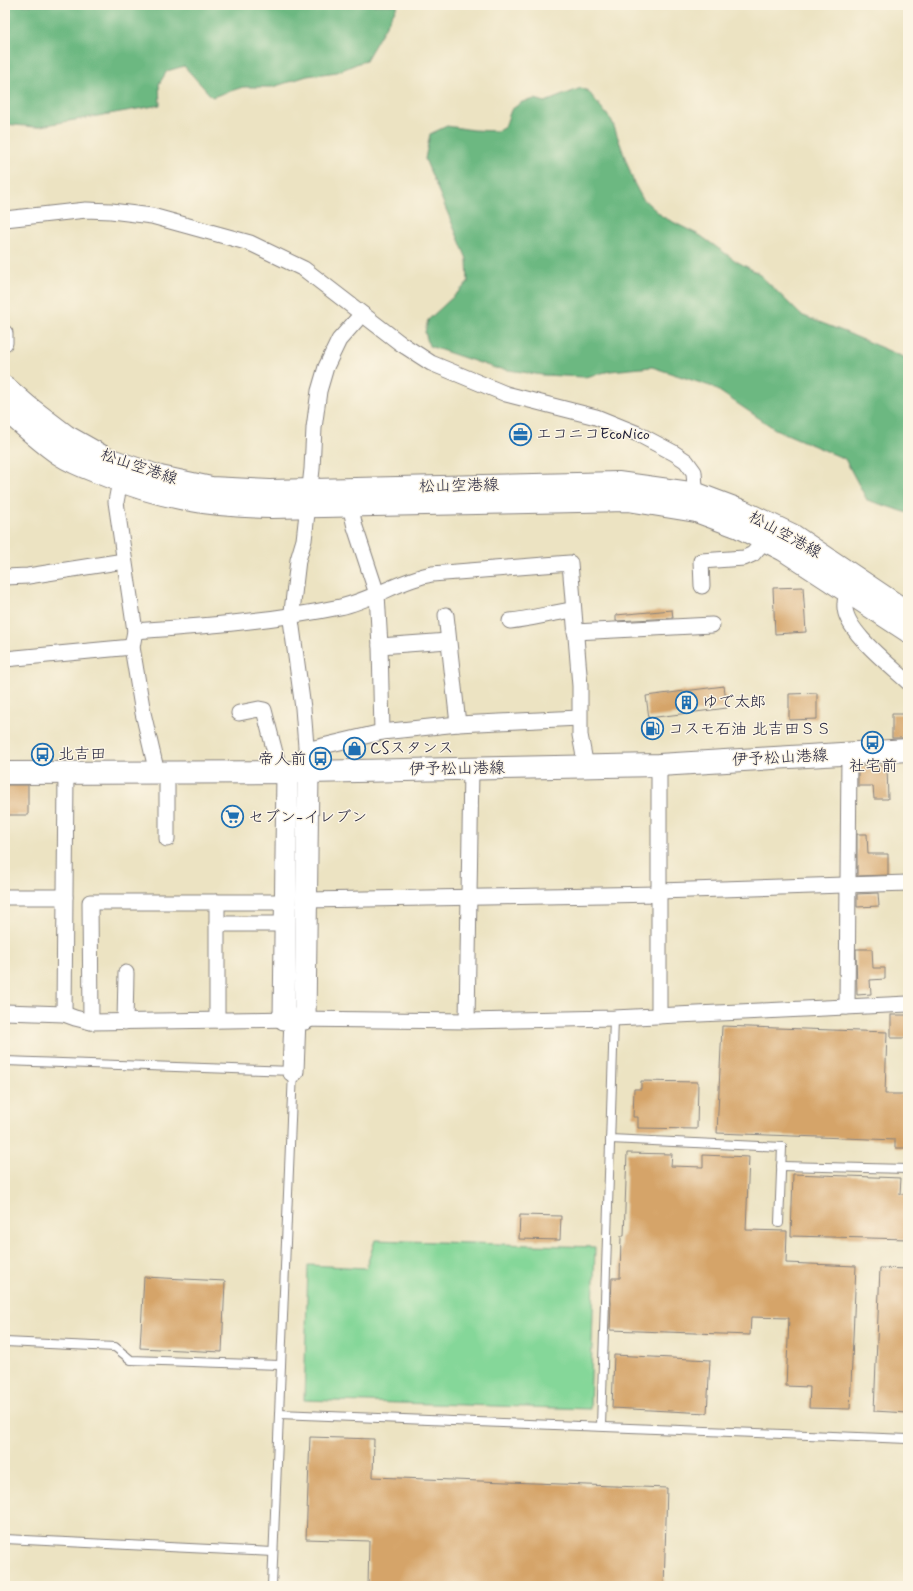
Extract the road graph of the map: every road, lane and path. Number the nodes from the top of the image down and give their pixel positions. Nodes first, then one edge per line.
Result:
1 (5, 219) edge
2 (362, 314) junction
3 (5, 333) edge
4 (5, 343) edge
5 (5, 387) edge
6 (5, 409) edge
7 (120, 481) junction
8 (308, 498) junction
9 (696, 503) junction
10 (350, 505) junction
11 (765, 540) junction
12 (124, 561) junction
13 (5, 577) edge
14 (702, 586) dead end
15 (849, 592) junction
16 (376, 594) junction
17 (573, 610) junction
18 (908, 613) edge
19 (292, 614) junction
20 (446, 615) dead end
21 (510, 620) dead end
22 (712, 625) dead end
23 (134, 631) junction
24 (908, 631) edge
25 (575, 632) junction
26 (448, 642) junction
27 (380, 646) junction
28 (132, 647) junction
29 (5, 660) edge
30 (908, 682) edge
31 (239, 712) dead end
32 (579, 718) junction
33 (458, 724) junction
34 (382, 732) junction
35 (306, 750) junction
36 (908, 750) edge
37 (849, 754) junction
38 (659, 765) junction
39 (586, 766) junction
40 (471, 769) junction
41 (5, 771) edge
42 (292, 772) junction
43 (66, 773) junction
44 (162, 773) junction
45 (167, 839) dead end
46 (908, 883) edge
47 (848, 884) junction
48 (659, 892) junction
49 (5, 897) edge
50 (65, 897) junction
51 (469, 898) junction
52 (307, 900) junction
53 (217, 902) junction
54 (286, 902) junction
55 (217, 924) junction
56 (285, 924) junction
57 (126, 973) dead end
58 (908, 1004) edge
59 (848, 1007) junction
60 (5, 1012) edge
61 (64, 1014) junction
62 (659, 1016) junction
63 (614, 1018) junction
64 (295, 1019) junction
65 (217, 1020) junction
66 (467, 1021) junction
67 (91, 1022) junction
68 (125, 1022) junction
69 (5, 1062) edge
70 (294, 1071) junction
71 (610, 1140) junction
72 (781, 1166) junction
73 (908, 1169) edge
74 (779, 1223) dead end
75 (5, 1342) edge
76 (281, 1365) junction
77 (279, 1414) junction
78 (601, 1426) junction
79 (908, 1439) edge
80 (5, 1539) edge
81 (273, 1552) junction
82 (272, 1586) edge

1 - 2 street
2 - 8 street
2 - 9 street
3 - 4 street
5 - 8 main road, 松山空港線
6 - 7 main road, 松山空港線
7 - 8 main road, 松山空港線
7 - 12 street
8 - 9 main road, 松山空港線
8 - 10 main road, 松山空港線
8 - 19 street
9 - 10 main road, 松山空港線
9 - 11 main road, 松山空港線
9 - 18 main road, 松山空港線
10 - 16 street
11 - 14 street
11 - 15 main road, 松山空港線
12 - 13 street
12 - 23 street
15 - 24 main road, 松山空港線
15 - 30 street
16 - 17 street
16 - 19 street
16 - 27 street
17 - 21 street
17 - 25 street
19 - 23 street
19 - 35 street
20 - 26 street
22 - 25 street
23 - 28 street
25 - 32 street
26 - 27 street
26 - 33 street
27 - 34 street
28 - 29 street
28 - 44 street
31 - 42 street
32 - 33 street
32 - 39 street
33 - 34 street
34 - 35 street
35 - 42 street
36 - 37 main road, 伊予松山港線
37 - 38 main road, 伊予松山港線
37 - 47 street
38 - 39 main road, 伊予松山港線
38 - 48 street
39 - 40 main road, 伊予松山港線
40 - 42 main road, 伊予松山港線
40 - 51 street
41 - 43 main road, 伊予松山港線
42 - 44 main road, 伊予松山港線
42 - 52 street
42 - 54 street
43 - 44 main road, 伊予松山港線
43 - 50 street
44 - 45 street
46 - 47 street
47 - 48 street
47 - 59 street
48 - 51 street
48 - 62 street
49 - 50 street
50 - 61 street
51 - 52 street
51 - 66 street
52 - 64 street
53 - 54 street
53 - 55 street
53 - 67 street
54 - 56 street
55 - 56 street
55 - 65 street
56 - 64 street
57 - 68 street
58 - 59 street
59 - 62 street
60 - 61 street
61 - 67 street
62 - 63 street
63 - 66 street
63 - 71 lane
64 - 65 street
64 - 66 street
64 - 70 street
65 - 68 street
67 - 68 street
69 - 70 lane
70 - 76 lane
71 - 72 lane
71 - 78 lane
72 - 73 lane
72 - 74 lane
75 - 76 lane
76 - 77 lane
77 - 78 lane
77 - 81 lane
78 - 79 lane
80 - 81 lane
81 - 82 lane

